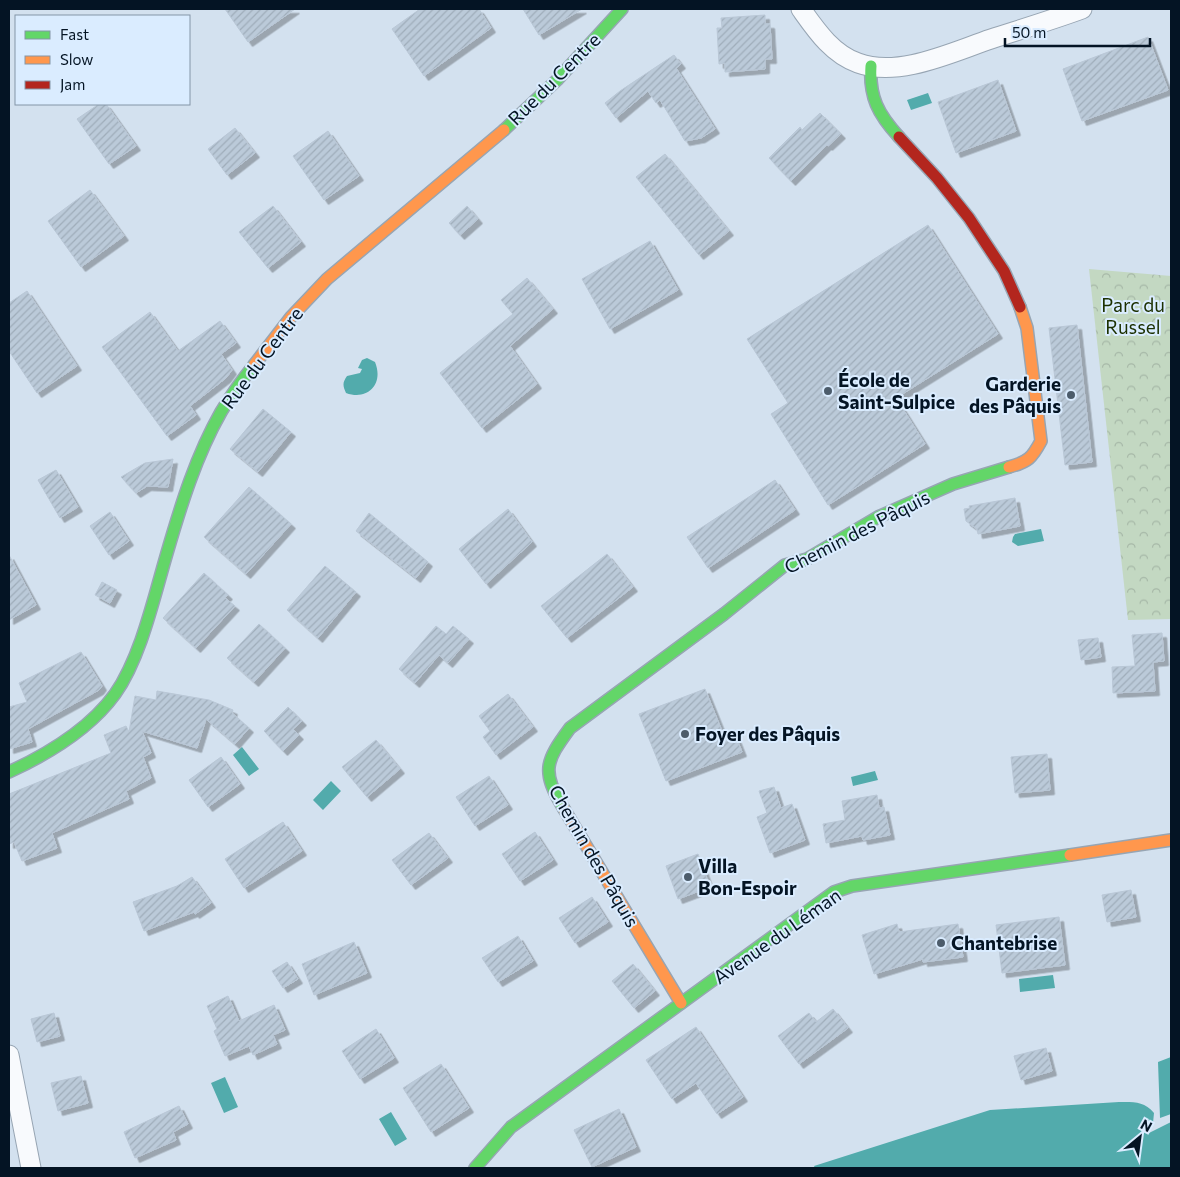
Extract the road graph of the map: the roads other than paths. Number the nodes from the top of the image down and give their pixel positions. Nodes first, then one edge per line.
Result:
1 (622, 9) edge
2 (802, 9) edge
3 (1082, 9) edge
4 (871, 66) junction
5 (9, 772) edge
6 (1171, 840) edge
7 (681, 1003) junction
8 (9, 1055) edge
9 (31, 1168) edge
10 (475, 1168) edge

1 - 5 street, Rue du Centre
2 - 4 street
3 - 4 street
4 - 7 street, Chemin des Pâquis
6 - 7 street, Avenue du Léman
7 - 10 street, Avenue du Léman
8 - 9 street

